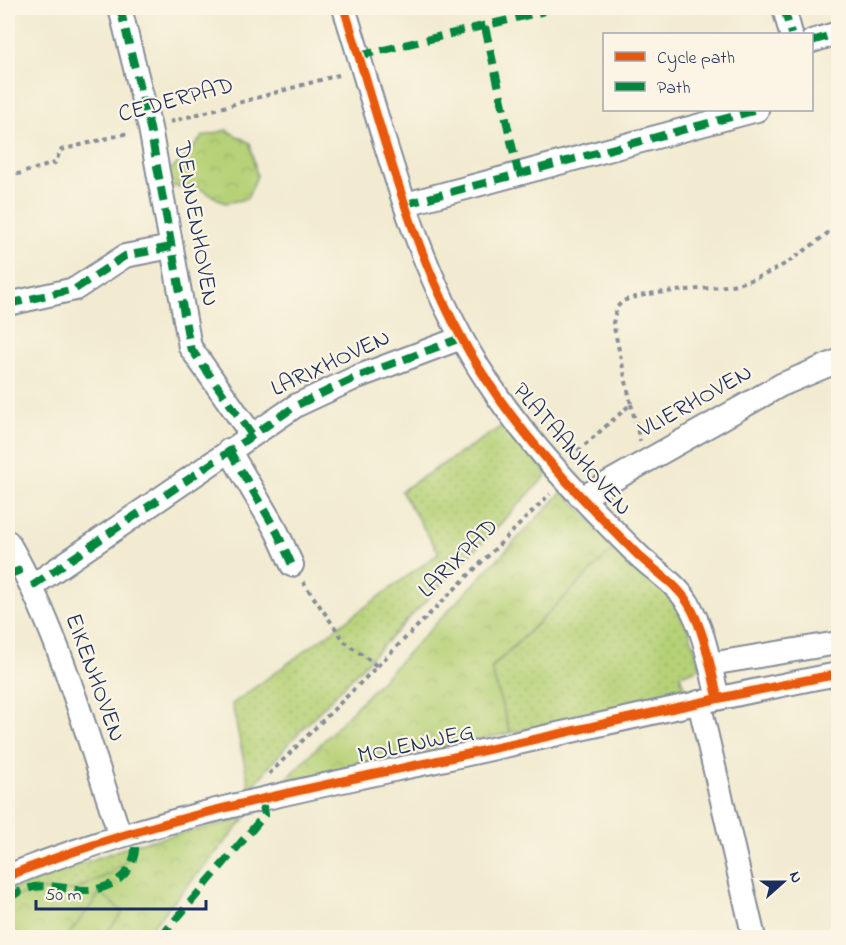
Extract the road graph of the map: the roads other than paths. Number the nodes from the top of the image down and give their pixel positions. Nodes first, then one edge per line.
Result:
1 (120, 8) edge
2 (344, 8) edge
3 (784, 8) edge
4 (791, 33) edge
5 (838, 33) edge
6 (813, 40) edge
7 (753, 111) edge
8 (406, 204) junction
9 (171, 247) junction
10 (8, 304) edge
11 (461, 338) junction
12 (838, 361) edge
13 (251, 434) junction
14 (229, 450) junction
15 (583, 497) junction
16 (8, 542) edge
17 (292, 565) road end
18 (21, 576) edge
19 (838, 643) edge
20 (710, 664) junction
21 (838, 674) edge
22 (708, 700) junction
23 (120, 835) junction
24 (8, 876) edge
25 (754, 938) edge

1 - 9 street, DENNENHOVEN
2 - 8 street, PLATAANHOVEN
3 - 4 street
5 - 6 street
7 - 8 street
8 - 11 street, PLATAANHOVEN
9 - 10 street
9 - 13 street, DENNENHOVEN
11 - 13 street, LARIXHOVEN
11 - 15 street, PLATAANHOVEN
12 - 15 street, VLIERHOVEN
13 - 14 street, LARIXHOVEN
14 - 17 street
14 - 18 street, LARIXHOVEN
15 - 20 street, PLATAANHOVEN
16 - 18 street, EIKENHOVEN
18 - 23 street, EIKENHOVEN
19 - 20 street
20 - 22 street, PLATAANHOVEN
21 - 22 street, MOLENWEG
22 - 23 street, MOLENWEG
22 - 25 street, PLATAANHOVEN
23 - 24 street, MOLENWEG

